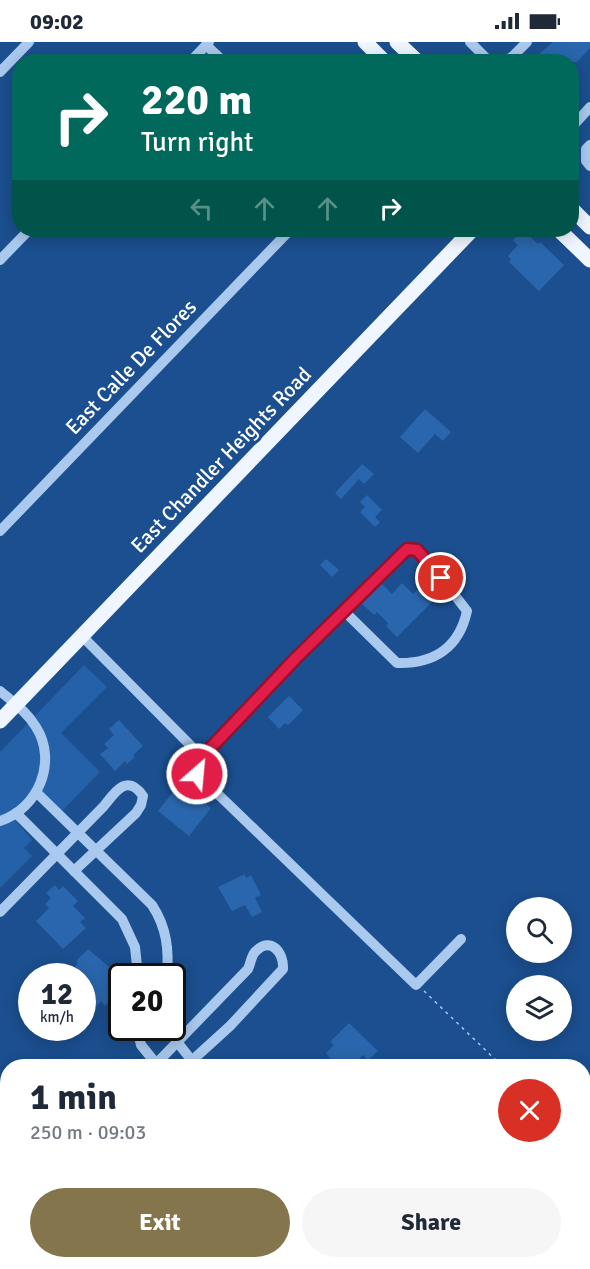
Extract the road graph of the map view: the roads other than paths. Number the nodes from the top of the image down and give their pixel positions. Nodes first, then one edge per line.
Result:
1 (29, 42) edge
2 (365, 42) edge
3 (398, 42) edge
4 (470, 42) edge
5 (527, 42) edge
6 (17, 54) edge
7 (377, 54) edge
8 (410, 54) edge
9 (483, 54) edge
10 (515, 54) edge
11 (12, 60) edge
12 (0, 72) edge
13 (590, 107) edge
14 (579, 119) edge
15 (590, 145) edge
16 (590, 166) edge
17 (579, 216) edge
18 (590, 227) edge
19 (22, 237) edge
20 (283, 237) edge
21 (465, 237) edge
22 (566, 237) edge
23 (0, 260) edge
24 (590, 260) edge
25 (0, 531) edge
26 (344, 611) junction
27 (82, 636) junction
28 (0, 691) edge
29 (17, 704) junction
30 (0, 721) edge
31 (202, 757) junction
32 (36, 792) junction
33 (16, 813) junction
34 (0, 821) edge
35 (78, 833) junction
36 (96, 849) junction
37 (57, 854) junction
38 (74, 871) junction
39 (0, 912) edge
40 (461, 939) dead end
41 (137, 963) edge
42 (168, 963) edge
43 (140, 1041) edge
44 (178, 1043) junction
45 (151, 1059) edge
46 (163, 1059) edge
47 (187, 1059) edge
48 (197, 1059) edge

1 - 6 street
2 - 7 main road
3 - 8 main road
4 - 9 street
5 - 10 street
11 - 12 street
13 - 14 street
15 - 16 street
17 - 18 main road
19 - 23 street
20 - 25 street, East Calle De Flores
21 - 27 main road, East Chandler Heights Road
22 - 24 main road
26 - 26 street
26 - 31 street
27 - 29 main road, East Chandler Heights Road
27 - 31 street
28 - 29 street
29 - 30 main road, East Chandler Heights Road
29 - 32 street
31 - 40 street
32 - 33 street
32 - 35 street
33 - 34 street
33 - 37 street
35 - 36 street
35 - 36 street
35 - 37 street
36 - 38 street
36 - 42 street
37 - 38 street
37 - 39 street
38 - 41 street
43 - 45 street
44 - 46 street
44 - 47 street
44 - 48 street

